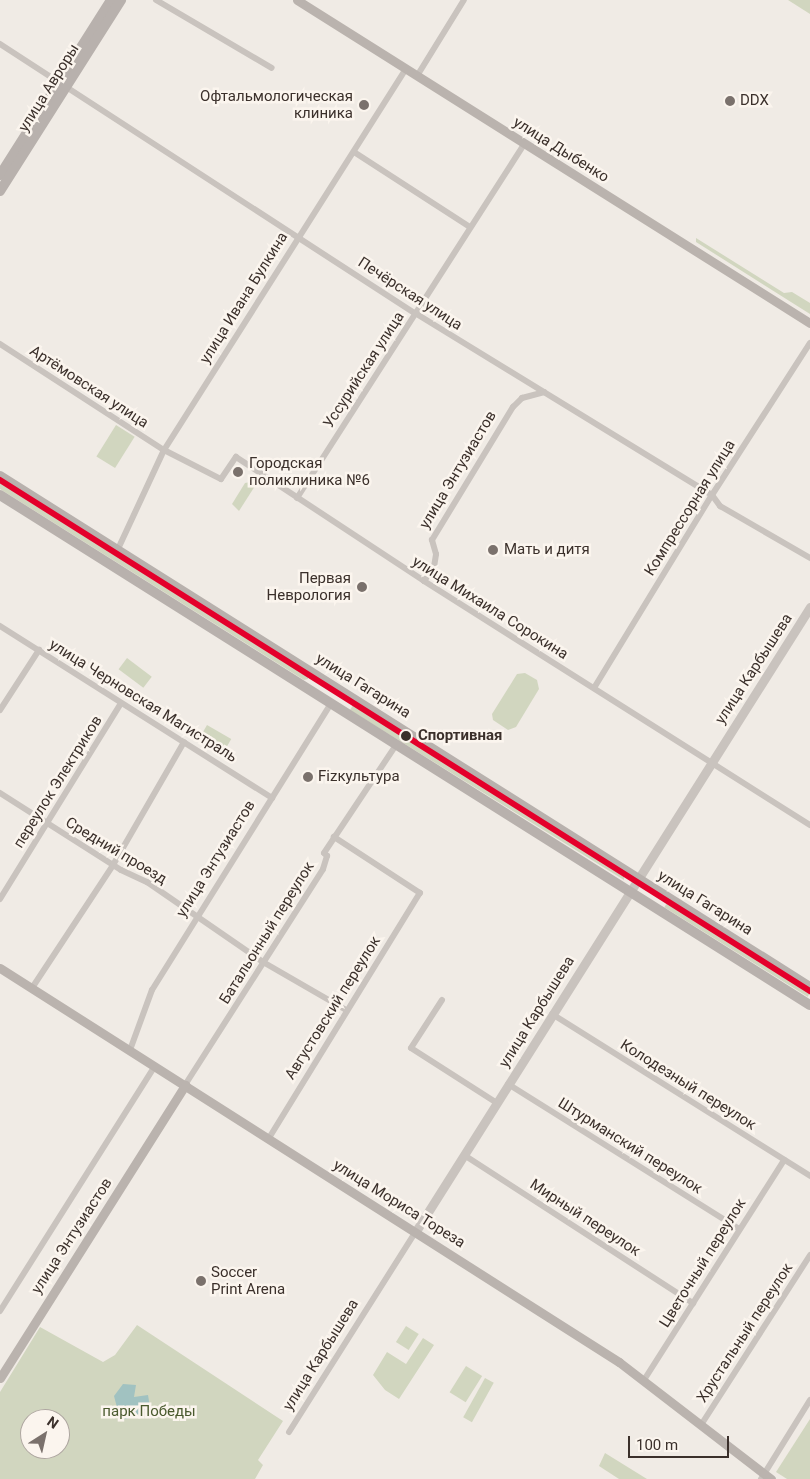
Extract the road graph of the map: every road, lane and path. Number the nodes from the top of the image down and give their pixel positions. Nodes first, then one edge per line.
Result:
1 (111, 0) edge
2 (121, 0) edge
3 (156, 0) edge
4 (297, 0) edge
5 (464, 0) edge
6 (0, 44) edge
7 (272, 68) dead end
8 (406, 68) junction
9 (417, 76) junction
10 (63, 85) junction
11 (525, 143) junction
12 (354, 152) junction
13 (0, 175) edge
14 (0, 190) edge
15 (470, 227) junction
16 (298, 237) junction
17 (415, 313) junction
18 (810, 323) edge
19 (810, 343) edge
20 (0, 344) edge
21 (544, 392) junction
22 (164, 450) junction
23 (0, 476) edge
24 (0, 495) edge
25 (712, 495) junction
26 (297, 498) junction
27 (118, 549) junction
28 (810, 558) edge
29 (424, 581) junction
30 (810, 607) edge
31 (0, 626) edge
32 (39, 650) junction
33 (594, 688) junction
34 (340, 689) junction
35 (122, 703) junction
36 (331, 704) junction
37 (0, 710) edge
38 (184, 742) junction
39 (396, 745) junction
40 (711, 761) junction
41 (0, 793) edge
42 (272, 798) junction
43 (47, 823) junction
44 (810, 825) edge
45 (334, 837) junction
46 (113, 865) junction
47 (638, 879) junction
48 (630, 892) junction
49 (664, 895) junction
50 (0, 899) edge
51 (656, 908) junction
52 (197, 917) junction
53 (263, 962) junction
54 (0, 968) edge
55 (810, 987) edge
56 (32, 988) junction
57 (442, 1000) dead end
58 (810, 1005) edge
59 (346, 1010) junction
60 (552, 1014) junction
61 (130, 1050) junction
62 (155, 1066) junction
63 (508, 1084) junction
64 (185, 1085) junction
65 (497, 1103) junction
66 (269, 1138) junction
67 (464, 1155) junction
68 (784, 1160) junction
69 (810, 1176) edge
70 (739, 1229) junction
71 (416, 1231) junction
72 (810, 1255) edge
73 (693, 1303) junction
74 (0, 1312) edge
75 (0, 1378) edge
76 (644, 1380) junction
77 (810, 1400) edge
78 (701, 1425) junction
79 (289, 1432) dead end
80 (765, 1477) edge

1 - 10 main road, улица Авроры
2 - 10 main road, улица Авроры
3 - 7 street
4 - 8 main road, улица Дыбенко
5 - 9 street
6 - 10 street, Печёрская улица
8 - 9 main road, улица Дыбенко
8 - 12 street, улица Ивана Булкина
9 - 11 main road, улица Дыбенко
10 - 13 main road, улица Авроры
10 - 14 main road, улица Авроры
10 - 16 street, Печёрская улица
11 - 15 street, Уссурийская улица
11 - 18 main road, улица Дыбенко
12 - 15 street
12 - 16 street, улица Ивана Булкина
15 - 17 street, Уссурийская улица
16 - 17 street, Печёрская улица
16 - 22 street, улица Ивана Булкина
17 - 21 street, Печёрская улица
17 - 26 street, Уссурийская улица
19 - 25 street, Компрессорная улица
20 - 22 street, Артёмовская улица
21 - 25 street, Печёрская улица
21 - 29 street, улица Энтузиастов
22 - 26 street, улица Михаила Сорокина
22 - 27 street, улица Ивана Булкина
23 - 27 main road, улица Гагарина
24 - 36 main road, улица Гагарина
25 - 28 street, Печёрская улица
25 - 33 street, Компрессорная улица
26 - 29 street, улица Михаила Сорокина
27 - 34 main road, улица Гагарина
29 - 33 street, улица Михаила Сорокина
30 - 40 street, улица Карбышева
31 - 32 street, улица Черновская Магистраль
32 - 35 street, улица Черновская Магистраль
32 - 37 street
33 - 40 street, улица Михаила Сорокина
34 - 36 main road, улица Энтузиастов
34 - 47 main road, улица Гагарина
35 - 38 street, улица Черновская Магистраль
35 - 43 street, переулок Электриков
36 - 39 main road, улица Гагарина
36 - 42 street, улица Энтузиастов
38 - 42 street, улица Черновская Магистраль
38 - 46 street
39 - 45 street, Батальонный переулок
39 - 48 main road, улица Гагарина
40 - 44 street, улица Михаила Сорокина
40 - 47 street, улица Карбышева
41 - 43 street, Средний проезд
42 - 52 street, улица Энтузиастов
43 - 46 street, Средний проезд
43 - 50 street, переулок Электриков
45 - 53 street, Батальонный переулок
45 - 59 street, Августовский переулок
46 - 52 street, Средний проезд
46 - 56 street
47 - 48 street, улица Карбышева
47 - 49 main road, улица Гагарина
48 - 51 main road, улица Гагарина
48 - 60 street, улица Карбышева
49 - 51 main road
49 - 55 main road, улица Гагарина
51 - 58 main road, улица Гагарина
52 - 53 street, Средний проезд
52 - 61 street, улица Энтузиастов
53 - 59 street, Средний проезд
53 - 64 street, Батальонный переулок
54 - 56 main road, улица Мориса Тореза
56 - 61 main road, улица Мориса Тореза
57 - 65 street
59 - 66 street, Августовский переулок
60 - 63 street, улица Карбышева
60 - 68 street, Колодезный переулок
61 - 62 main road, улица Мориса Тореза
62 - 64 main road, улица Мориса Тореза
62 - 74 street, улица Энтузиастов
63 - 65 street, улица Карбышева
63 - 70 street, Штурманский переулок
64 - 66 main road, улица Мориса Тореза
64 - 75 main road, улица Энтузиастов
65 - 67 street, улица Карбышева
66 - 71 main road, улица Мориса Тореза
67 - 71 street, улица Карбышева
67 - 73 street, Мирный переулок
68 - 69 street, Колодезный переулок
68 - 70 street, Цветочный переулок
70 - 73 street, Цветочный переулок
71 - 76 main road, улица Мориса Тореза
71 - 79 street, улица Карбышева
72 - 78 street, Хрустальный переулок
73 - 76 street, Цветочный переулок
76 - 78 main road, улица Мориса Тореза
77 - 80 street
78 - 80 main road, улица Мориса Тореза

